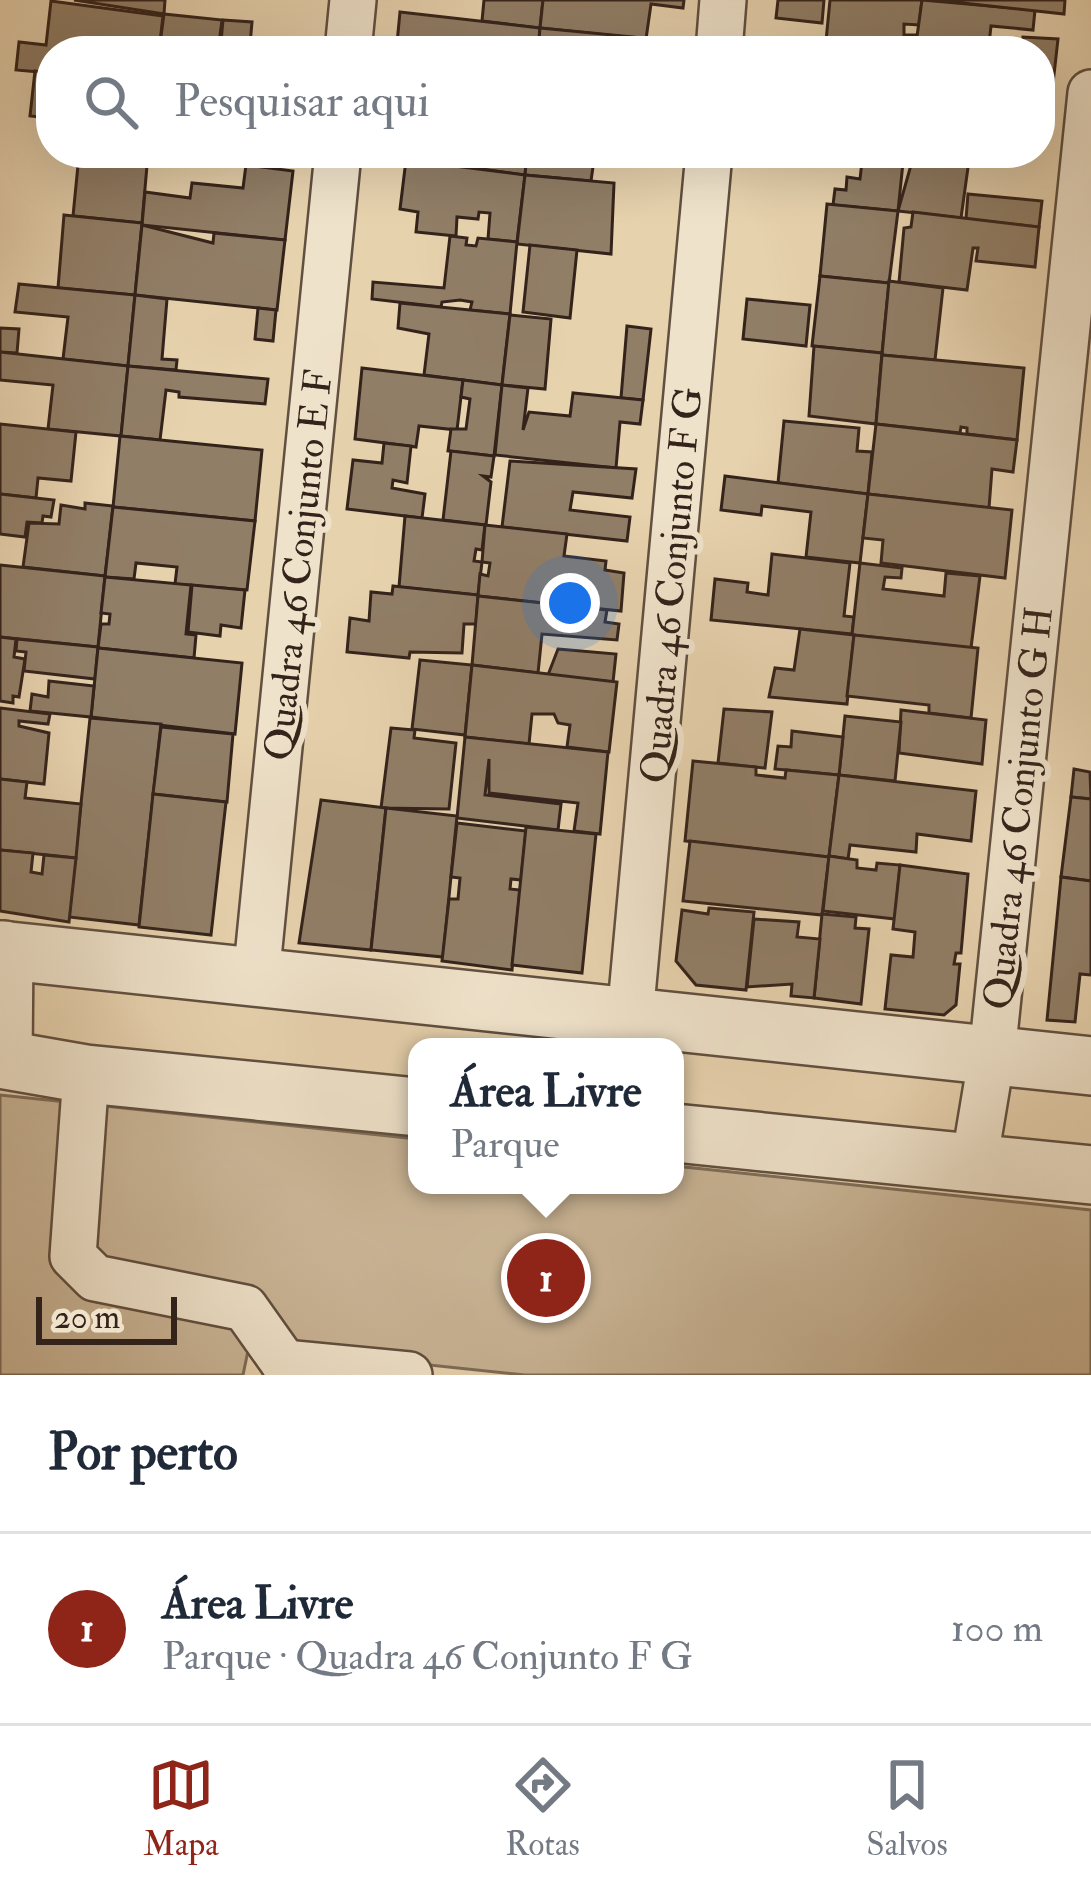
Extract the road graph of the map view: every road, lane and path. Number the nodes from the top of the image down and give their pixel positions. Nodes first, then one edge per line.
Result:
1 (353, 0) edge
2 (723, 0) edge
3 (349, 36) edge
4 (719, 36) edge
5 (1091, 93) edge
6 (337, 168) edge
7 (708, 168) edge
8 (2, 950) edge
9 (256, 978) junction
10 (630, 1017) junction
11 (992, 1055) junction
12 (1, 1059) edge
13 (1091, 1066) edge
14 (86, 1074) junction
15 (408, 1106) edge
16 (684, 1134) edge
17 (974, 1163) junction
18 (1091, 1175) edge
19 (280, 1369) edge
20 (409, 1375) edge

1 - 3 street
2 - 4 street
5 - 11 street, Quadra 46 Conjunto G H
6 - 9 street, Quadra 46 Conjunto E F
7 - 10 street, Quadra 46 Conjunto F G
8 - 9 street
8 - 12 street
9 - 10 street
10 - 11 street
11 - 13 street
11 - 17 street, Quadra 46 Conjunto G H
12 - 14 street
14 - 15 street
14 - 19 street
16 - 17 street
17 - 18 street
19 - 20 street

